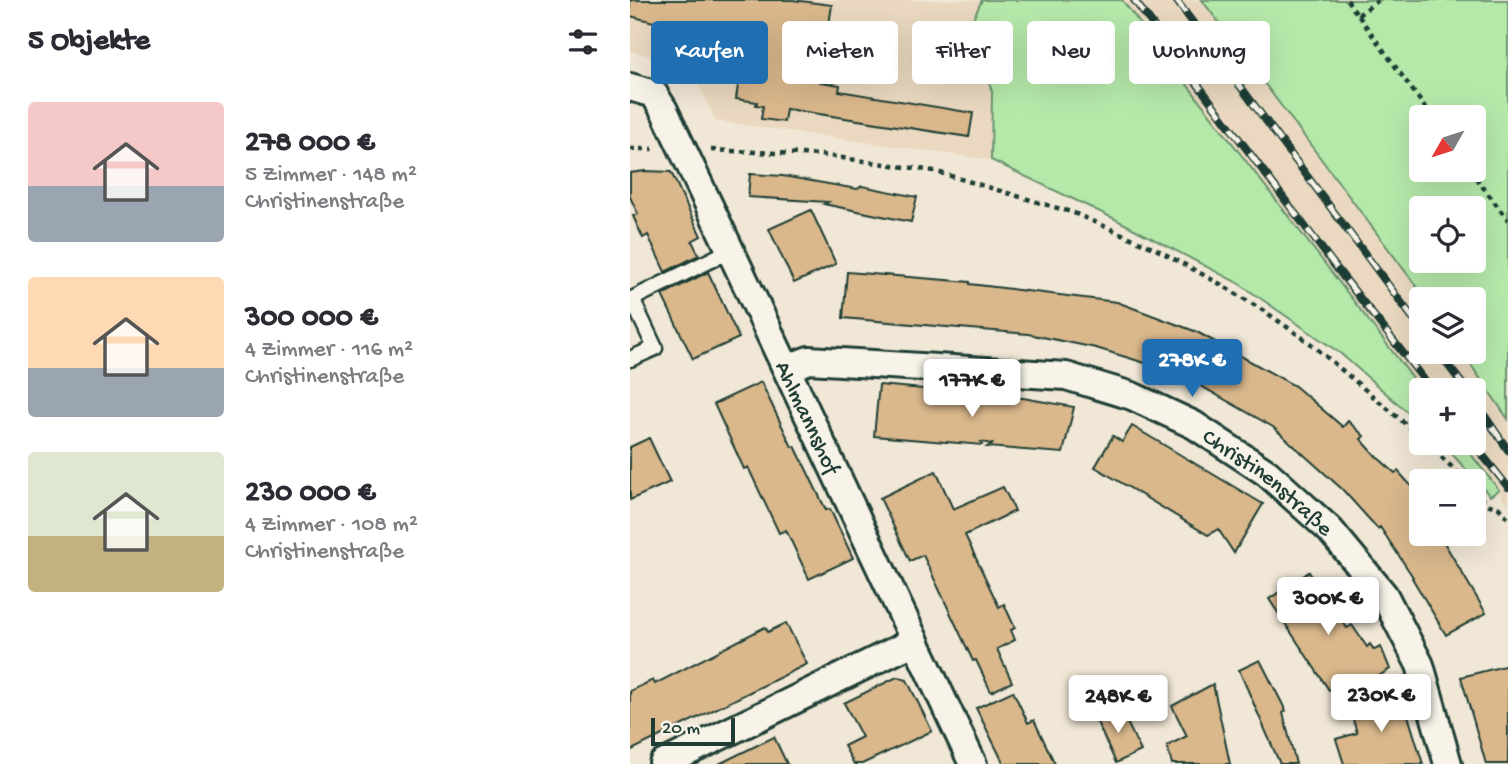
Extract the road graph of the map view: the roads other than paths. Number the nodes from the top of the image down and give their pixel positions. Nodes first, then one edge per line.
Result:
1 (630, 87) edge
2 (731, 250) junction
3 (630, 359) edge
4 (788, 368) junction
5 (915, 641) junction
6 (663, 764) edge
7 (973, 764) edge
8 (1448, 764) edge

1 - 2 street, Ahlmannshof
2 - 3 lane
2 - 4 street, Ahlmannshof
4 - 5 street, Ahlmannshof
4 - 8 street, Christinenstraße
5 - 6 street
5 - 7 street, Ahlmannshof

